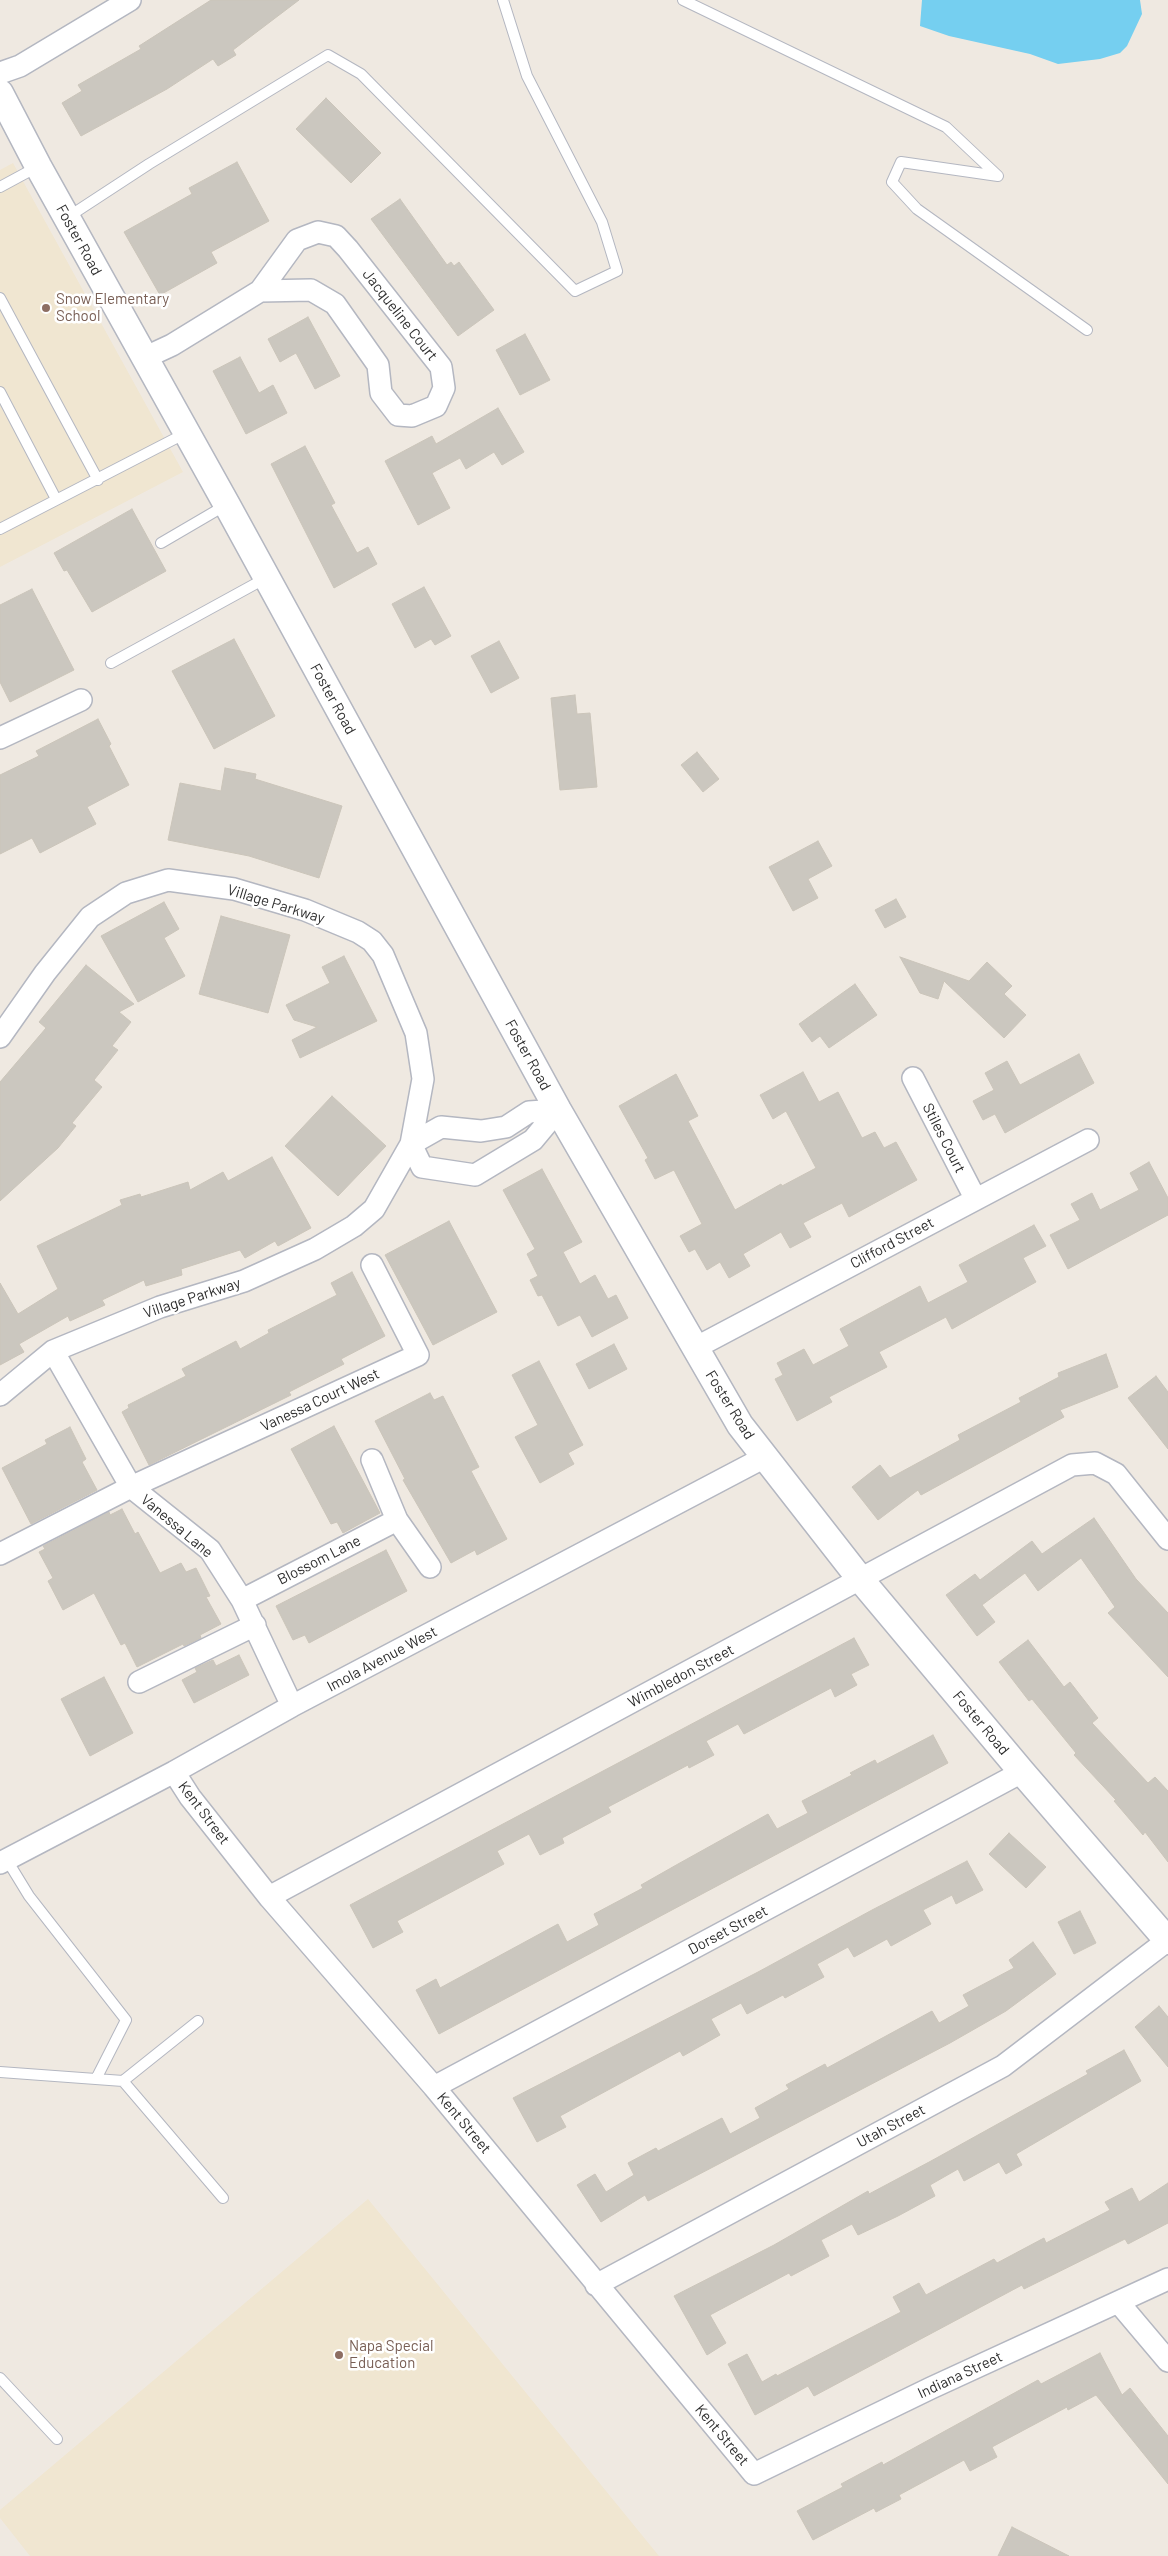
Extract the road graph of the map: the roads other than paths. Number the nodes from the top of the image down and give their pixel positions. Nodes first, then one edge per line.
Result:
1 (130, 0) edge
2 (503, 0) edge
3 (684, 0) edge
4 (0, 72) edge
5 (0, 93) edge
6 (38, 166) junction
7 (0, 187) edge
8 (67, 218) junction
9 (260, 291) junction
10 (0, 298) edge
11 (1086, 330) dead end
12 (144, 358) junction
13 (0, 392) edge
14 (186, 433) junction
15 (98, 480) junction
16 (56, 499) junction
17 (227, 505) junction
18 (0, 529) edge
19 (161, 543) dead end
20 (267, 578) junction
21 (112, 663) dead end
22 (81, 700) dead end
23 (0, 738) edge
24 (0, 1037) edge
25 (913, 1078) dead end
26 (558, 1110) junction
27 (1088, 1140) dead end
28 (411, 1144) junction
29 (975, 1198) junction
30 (372, 1265) dead end
31 (696, 1348) junction
32 (53, 1352) junction
33 (0, 1395) edge
34 (766, 1457) junction
35 (372, 1460) dead end
36 (130, 1487) junction
37 (397, 1520) junction
38 (1168, 1539) edge
39 (0, 1554) edge
40 (430, 1567) dead end
41 (861, 1580) junction
42 (242, 1600) junction
43 (255, 1625) junction
44 (139, 1682) dead end
45 (292, 1706) junction
46 (174, 1772) junction
47 (1022, 1772) junction
48 (3, 1862) edge
49 (269, 1897) junction
50 (1168, 1940) edge
51 (198, 2021) dead end
52 (0, 2072) edge
53 (96, 2079) junction
54 (123, 2081) junction
55 (434, 2087) junction
56 (223, 2198) dead end
57 (1168, 2279) edge
58 (596, 2285) junction
59 (1119, 2302) junction
60 (1168, 2361) edge
61 (0, 2378) edge
62 (57, 2439) dead end
63 (754, 2474) joint

1 - 4 street
2 - 8 lane
3 - 11 lane
5 - 6 street, Foster Road
6 - 7 lane
6 - 8 street, Foster Road
8 - 12 street, Foster Road
9 - 9 street, Jacqueline Court
9 - 12 street, Jacqueline Court
10 - 15 lane
12 - 14 street, Foster Road
13 - 16 lane
14 - 15 lane
14 - 17 street, Foster Road
15 - 16 lane
16 - 18 lane
17 - 19 lane
17 - 20 street, Foster Road
20 - 21 lane
20 - 26 street, Foster Road
22 - 23 street
24 - 28 street, Village Parkway
25 - 29 street, Stiles Court
26 - 28 street
26 - 28 street
26 - 31 street, Foster Road
27 - 29 street, Clifford Street
28 - 32 street, Village Parkway
29 - 31 street, Clifford Street
30 - 36 street, Vanessa Court West
31 - 34 street, Foster Road
32 - 33 street, Village Parkway
32 - 36 street, Vanessa Lane
34 - 41 street, Foster Road
34 - 45 street, Imola Avenue West
35 - 37 street
36 - 39 street
36 - 42 street, Vanessa Lane
37 - 40 street
37 - 42 street, Blossom Lane
38 - 41 street, Wimbledon Street
41 - 47 street, Foster Road
41 - 49 street, Wimbledon Street
42 - 43 street, Vanessa Lane
43 - 44 street
43 - 45 street, Vanessa Lane
45 - 46 street, Imola Avenue West
46 - 48 street, Imola Avenue West
46 - 49 street, Kent Street
47 - 50 street, Foster Road
47 - 55 street, Dorset Street
48 - 53 lane
49 - 55 street, Kent Street
50 - 58 street, Utah Street
51 - 54 lane
52 - 53 lane
53 - 54 lane
54 - 56 lane
55 - 58 street, Kent Street
57 - 59 street, Indiana Street
58 - 63 street, Kent Street
59 - 60 street
59 - 63 street, Indiana Street
61 - 62 lane

